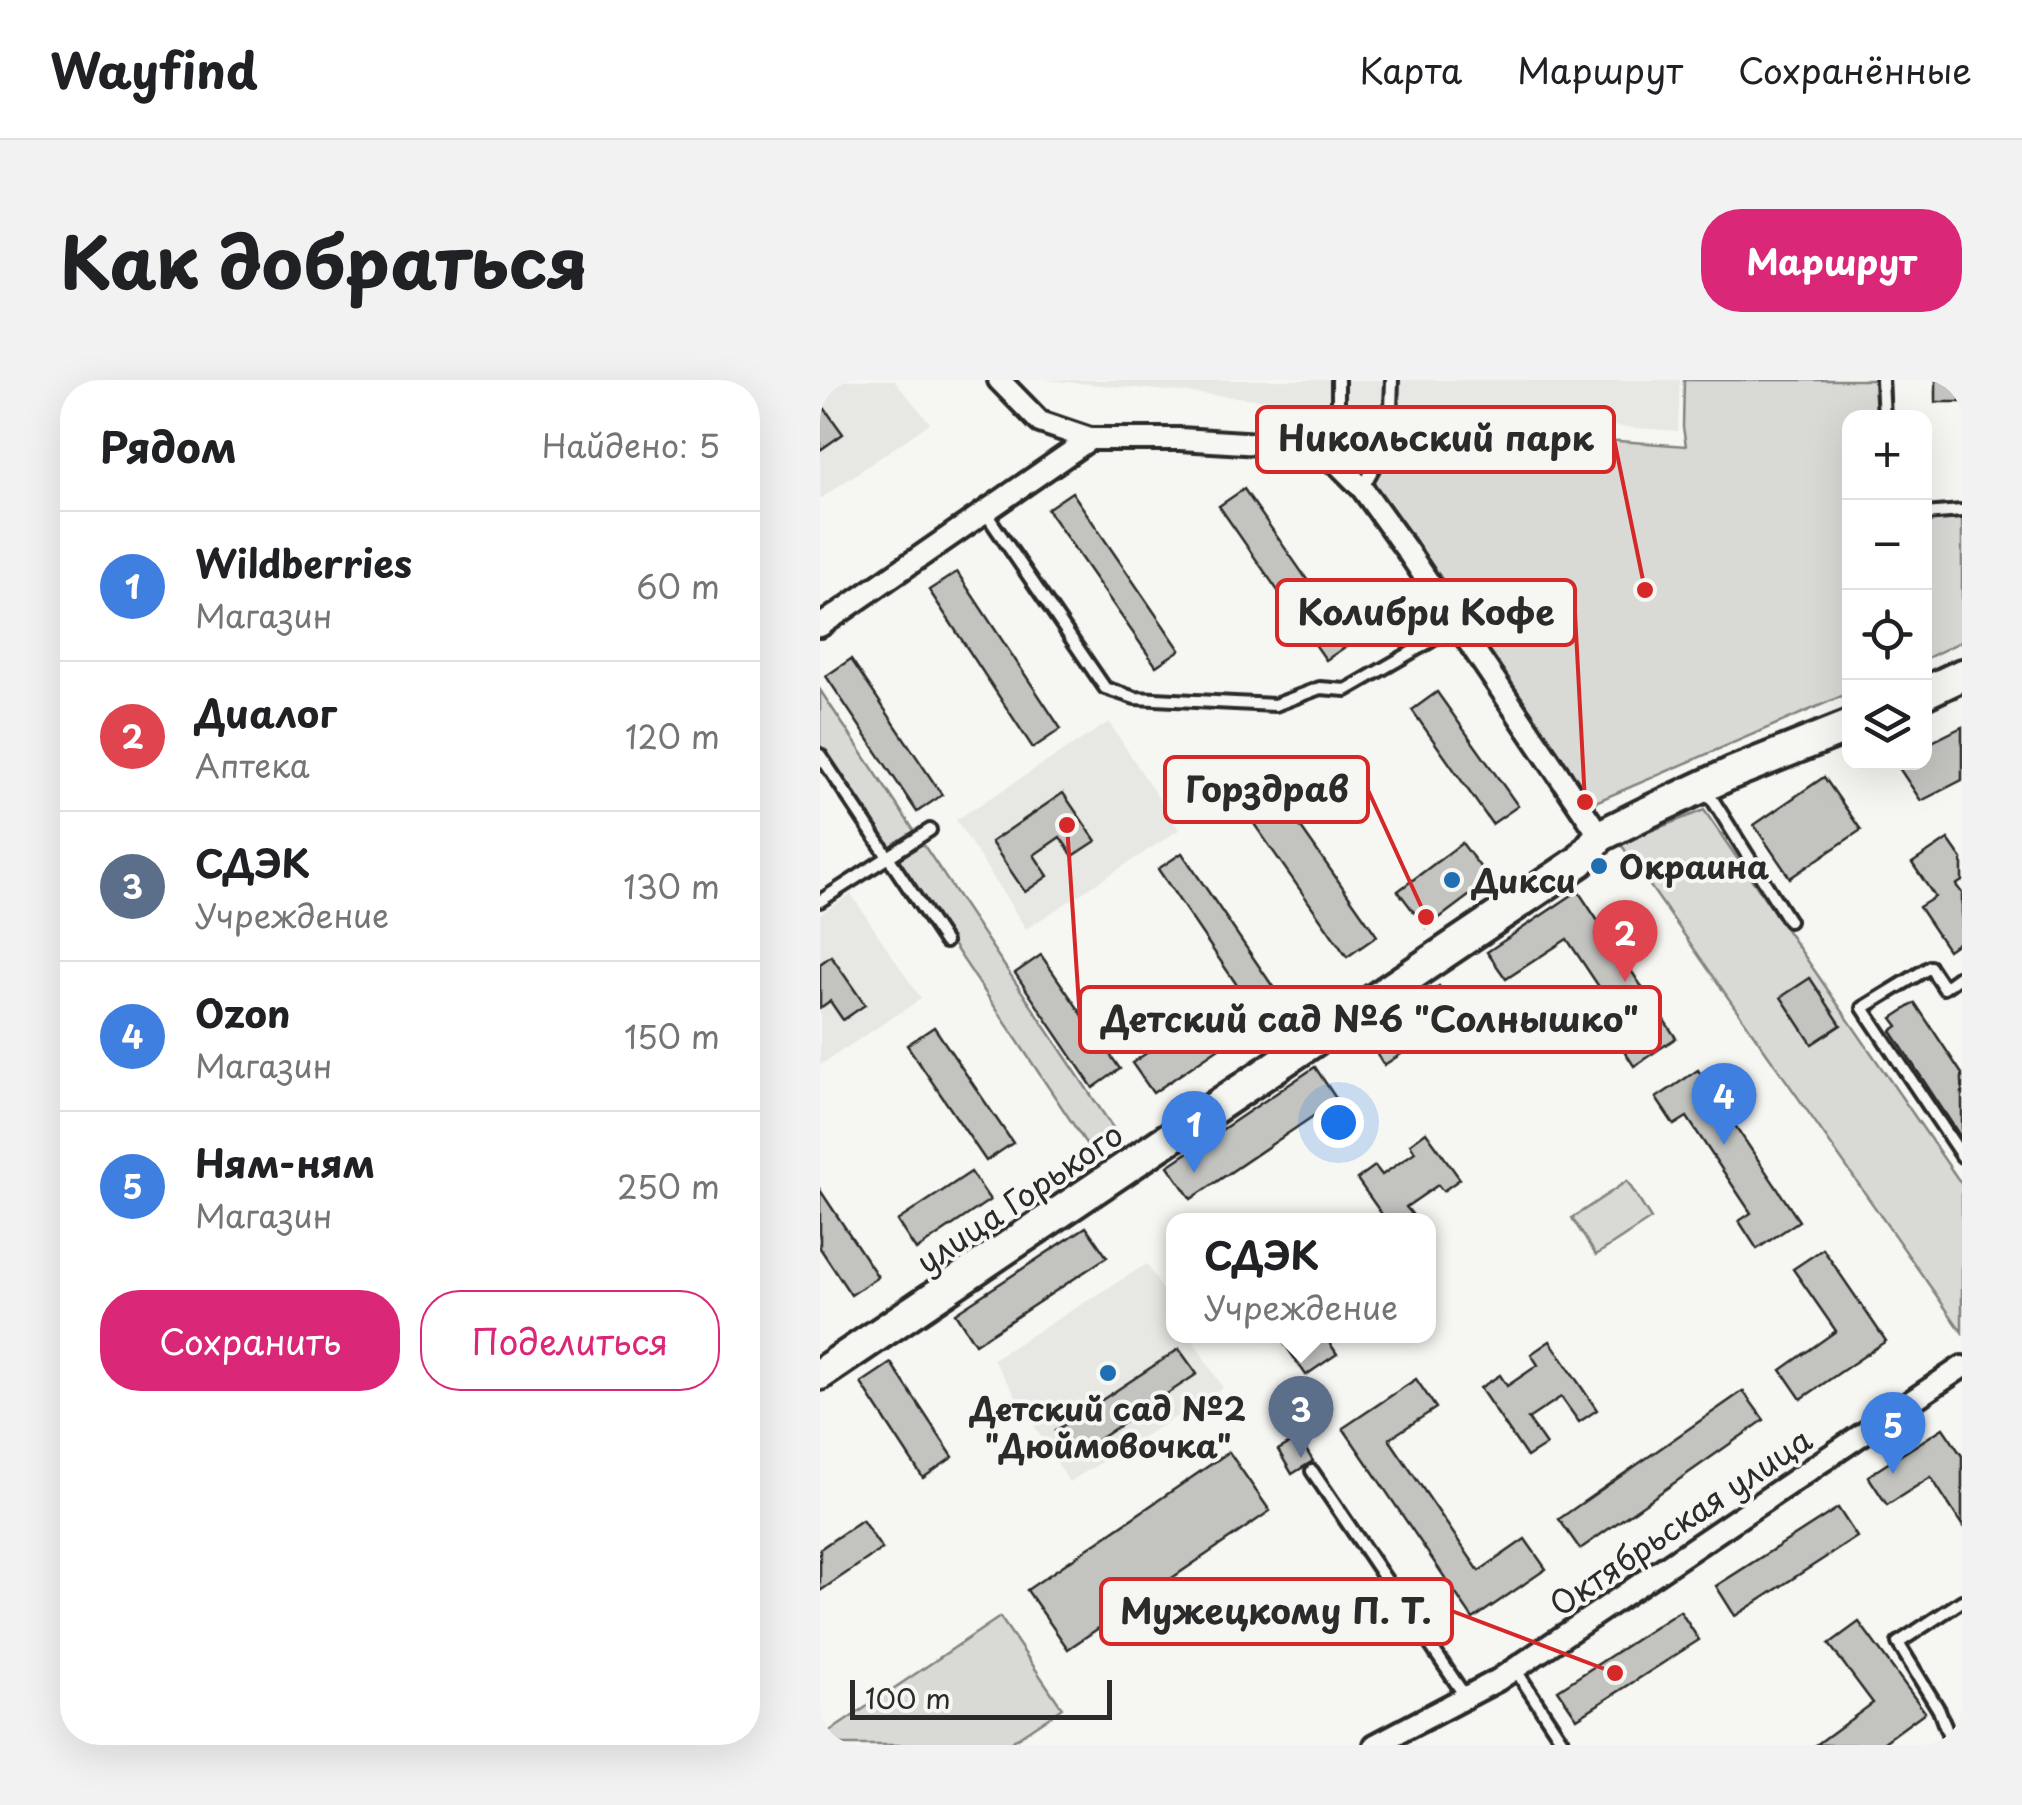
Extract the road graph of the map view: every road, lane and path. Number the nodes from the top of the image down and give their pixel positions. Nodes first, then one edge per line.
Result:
1 (999, 380) edge
2 (1338, 380) edge
3 (1392, 380) edge
4 (1882, 380) edge
5 (1884, 410) edge
6 (1090, 438) junction
7 (1338, 464) junction
8 (1362, 488) junction
9 (1962, 511) edge
10 (985, 512) junction
11 (1932, 513) edge
12 (820, 626) edge
13 (1457, 626) junction
14 (1962, 675) edge
15 (1932, 690) edge
16 (1842, 729) edge
17 (820, 756) edge
18 (1704, 786) junction
19 (930, 830) dead end
20 (1600, 836) junction
21 (887, 856) junction
22 (820, 900) edge
23 (1789, 921) dead end
24 (945, 942) dead end
25 (1962, 975) edge
26 (1962, 1156) edge
27 (1962, 1368) edge
28 (820, 1374) edge
29 (1312, 1470) dead end
30 (1962, 1601) edge
31 (1514, 1669) junction
32 (1466, 1697) junction
33 (1374, 1745) edge
34 (1565, 1745) edge
35 (1952, 1745) edge

1 - 6 street
2 - 7 lane
3 - 8 lane
4 - 5 lane
6 - 7 street
6 - 10 street
7 - 8 street
8 - 13 street
9 - 11 lane
10 - 12 street
10 - 13 lane
13 - 20 street
14 - 15 street
16 - 18 street, улица Горького
17 - 21 lane
18 - 20 street, улица Горького
18 - 23 lane
19 - 21 lane
20 - 28 street, улица Горького
21 - 22 lane
21 - 24 lane
25 - 26 lane
27 - 31 street, Октябрьская улица
29 - 32 lane
30 - 35 lane
31 - 32 street, Октябрьская улица
31 - 34 lane
32 - 33 street, Октябрьская улица

